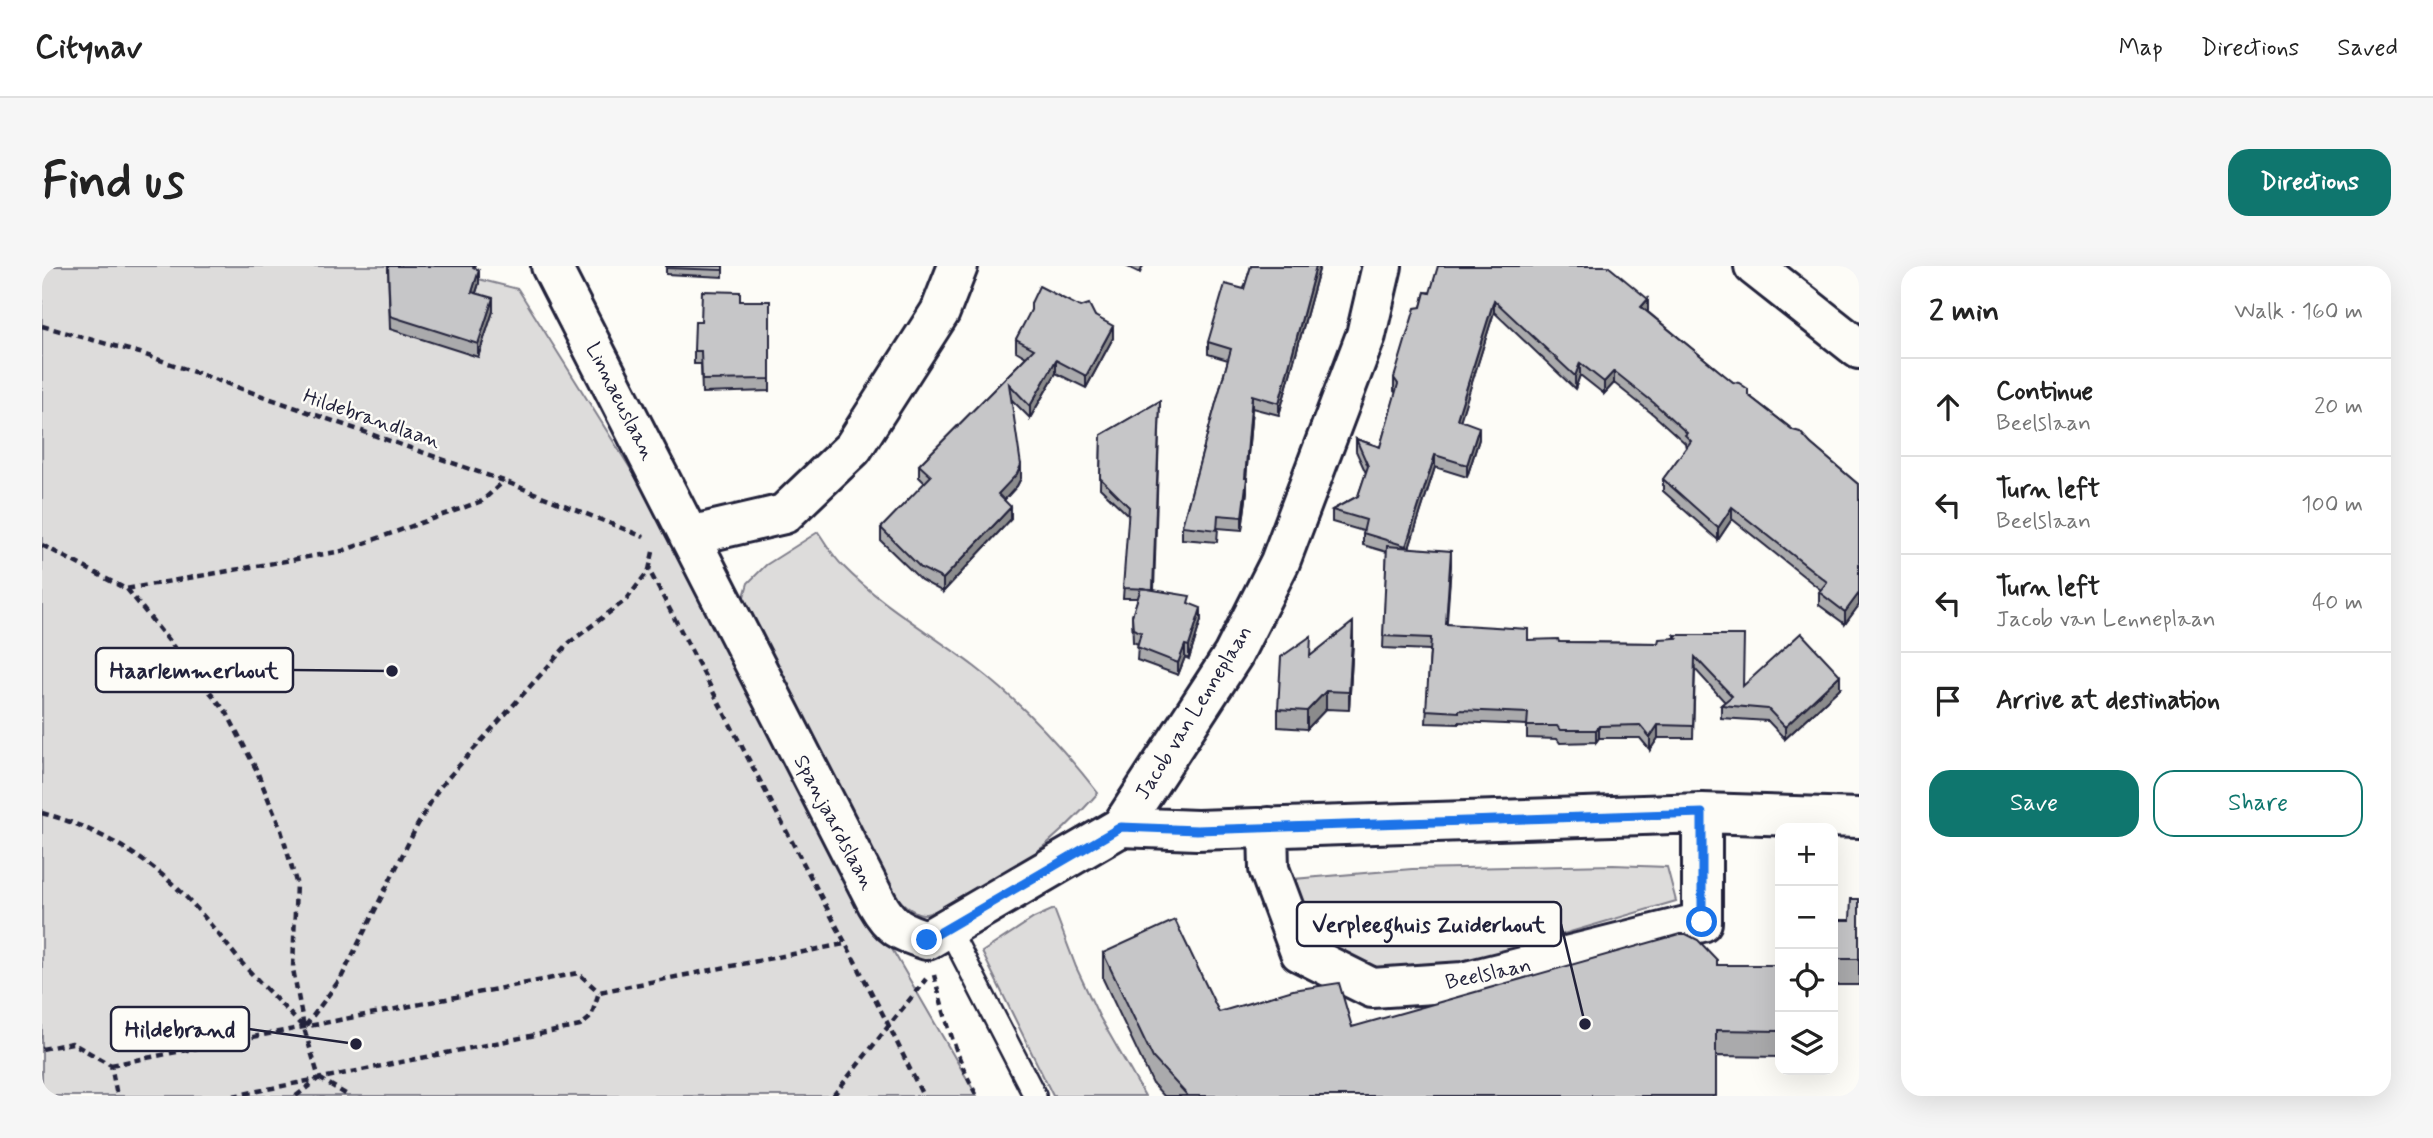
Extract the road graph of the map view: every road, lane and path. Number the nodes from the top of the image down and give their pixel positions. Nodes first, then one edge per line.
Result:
1 (551, 266) edge
2 (958, 266) edge
3 (1382, 266) edge
4 (1754, 266) edge
5 (42, 326) edge
6 (1859, 349) edge
7 (504, 481) junction
8 (672, 539) junction
9 (42, 545) edge
10 (649, 570) junction
11 (126, 589) junction
12 (42, 813) edge
13 (1702, 813) junction
14 (1859, 818) edge
15 (1121, 827) junction
16 (1268, 827) junction
17 (844, 944) junction
18 (936, 947) junction
19 (599, 992) junction
20 (888, 1024) junction
21 (304, 1028) junction
22 (42, 1049) edge
23 (111, 1065) junction
24 (319, 1077) junction
25 (117, 1096) edge
26 (233, 1096) edge
27 (296, 1096) edge
28 (349, 1096) edge
29 (833, 1096) edge
30 (923, 1096) edge
31 (977, 1096) edge
32 (1035, 1096) edge

1 - 8 street, Linnaeuslaan
2 - 8 street
3 - 15 street, Jacob van Lenneplaan
4 - 6 street
5 - 7 path, Hildebrandlaan
7 - 8 path, Hildebrandlaan
7 - 11 path
8 - 10 path
8 - 18 street, Spanjaardslaan
9 - 11 path
10 - 17 path
10 - 21 path
11 - 21 path
12 - 21 path
13 - 14 street
13 - 16 street
13 - 16 street, Beelslaan
15 - 16 street
15 - 18 street, Jacob van Lenneplaan
17 - 19 path
17 - 20 path
18 - 20 path
18 - 31 path
18 - 32 lane
19 - 21 path
19 - 24 path
20 - 29 path
20 - 30 path
21 - 23 path
21 - 24 path
22 - 23 path
23 - 25 path
24 - 26 path
24 - 27 path
24 - 28 path

